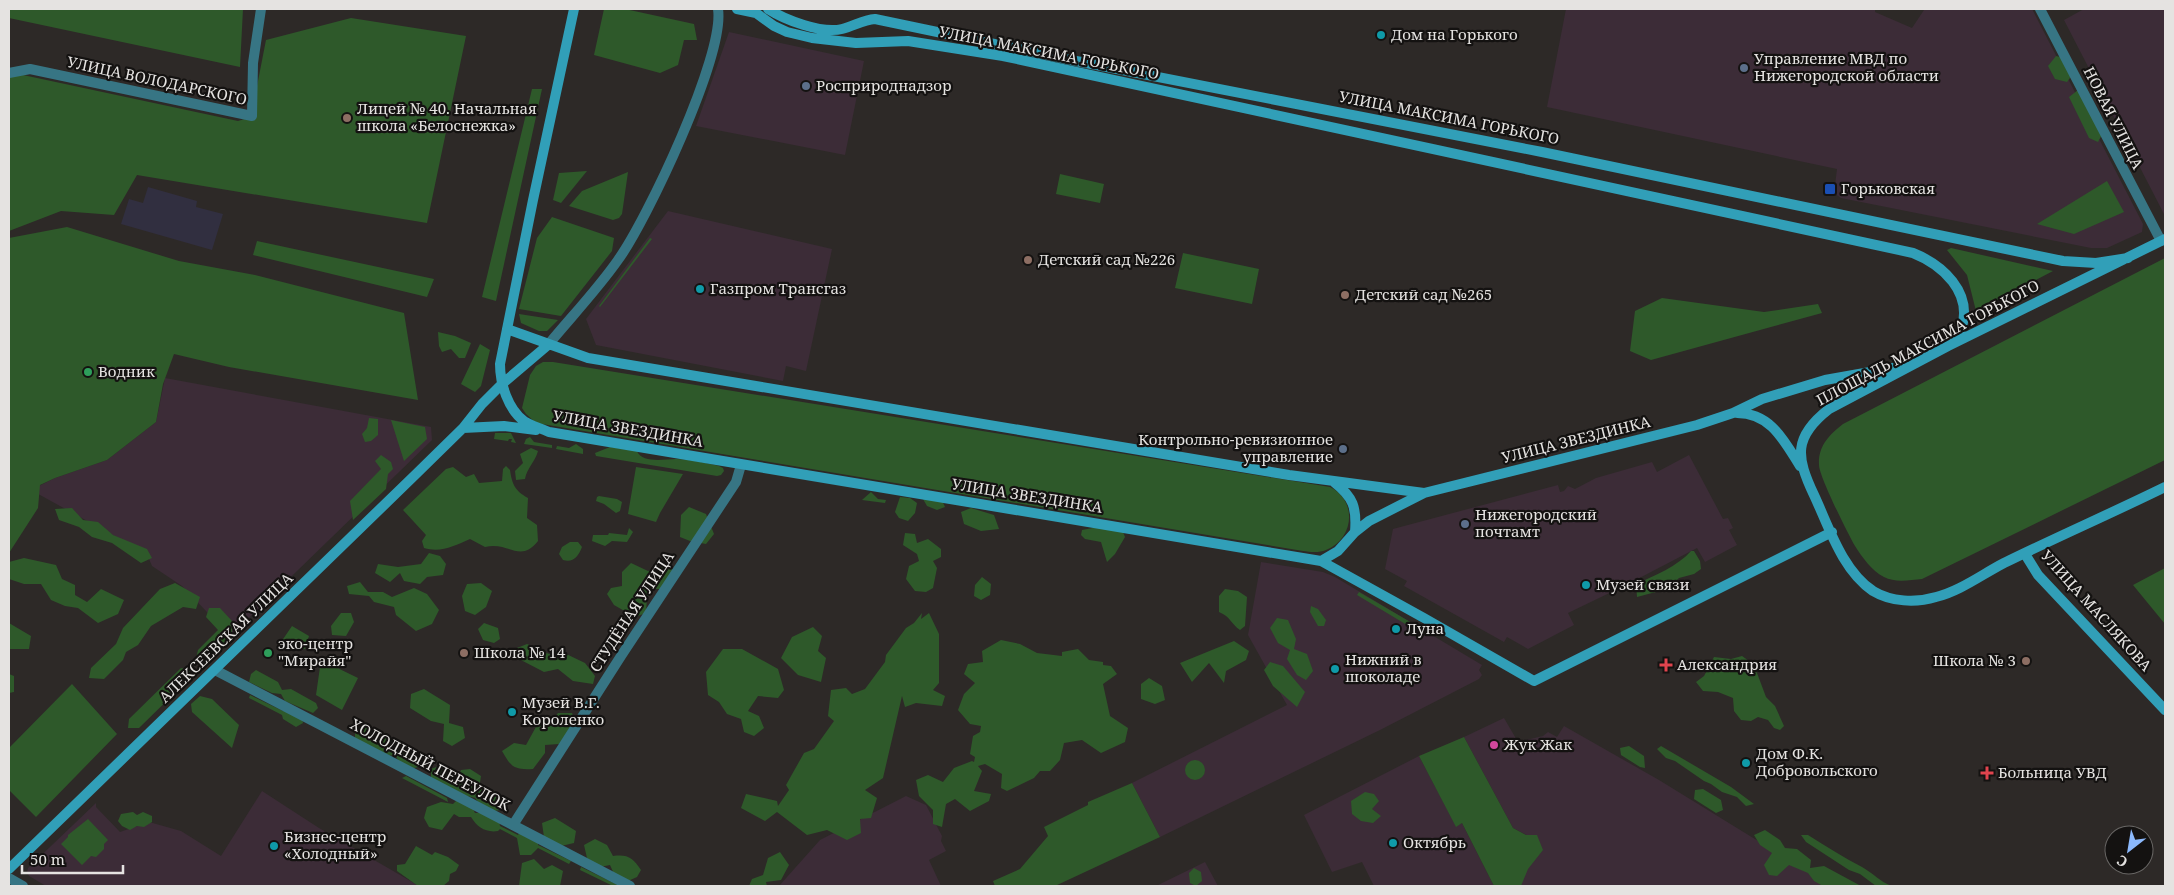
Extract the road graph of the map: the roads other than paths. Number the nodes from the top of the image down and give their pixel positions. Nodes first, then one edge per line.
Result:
1 (261, 9) edge
2 (574, 9) edge
3 (718, 9) edge
4 (737, 9) edge
5 (768, 9) edge
6 (2040, 9) edge
7 (1037, 58) junction
8 (9, 73) edge
9 (2163, 240) edge
10 (2128, 258) junction
11 (507, 330) junction
12 (548, 345) junction
13 (1948, 346) junction
14 (1915, 364) junction
15 (502, 384) junction
16 (1734, 413) junction
17 (463, 428) junction
18 (549, 432) junction
19 (742, 464) junction
20 (1802, 469) junction
21 (1333, 481) junction
22 (2165, 487) edge
23 (1424, 493) junction
24 (1355, 532) junction
25 (1832, 532) junction
26 (2025, 554) junction
27 (1321, 561) junction
28 (215, 670) junction
29 (2165, 710) edge
30 (513, 825) junction
31 (9, 869) edge
32 (9, 878) edge
33 (23, 886) edge
34 (630, 886) edge

1 - 8 street, УЛИЦА ВОЛОДАРСКОГО
2 - 11 street
3 - 12 street
4 - 7 street, УЛИЦА МАКСИМА ГОРЬКОГО
5 - 7 street, УЛИЦА МАКСИМА ГОРЬКОГО
6 - 9 street, НОВАЯ УЛИЦА
7 - 10 street, УЛИЦА МАКСИМА ГОРЬКОГО
7 - 13 street, УЛИЦА МАКСИМА ГОРЬКОГО
9 - 10 street, ПЛОЩАДЬ МАКСИМА ГОРЬКОГО
10 - 13 street, ПЛОЩАДЬ МАКСИМА ГОРЬКОГО
11 - 12 street, УЛИЦА ЗВЕЗДИНКА
11 - 15 street
12 - 15 street
12 - 21 street, УЛИЦА ЗВЕЗДИНКА
13 - 14 street, ПЛОЩАДЬ МАКСИМА ГОРЬКОГО
14 - 16 street, УЛИЦА ЗВЕЗДИНКА
14 - 20 street, ПЛОЩАДЬ МАКСИМА ГОРЬКОГО
15 - 17 street, АЛЕКСЕЕВСКАЯ УЛИЦА
15 - 18 street, УЛИЦА ЗВЕЗДИНКА
16 - 20 street, УЛИЦА ЗВЕЗДИНКА
16 - 23 street, УЛИЦА ЗВЕЗДИНКА
17 - 18 street
17 - 28 street, АЛЕКСЕЕВСКАЯ УЛИЦА
18 - 19 street, УЛИЦА ЗВЕЗДИНКА
19 - 27 street, УЛИЦА ЗВЕЗДИНКА
19 - 30 street, СТУДЁНАЯ УЛИЦА
20 - 25 street, ПЛОЩАДЬ МАКСИМА ГОРЬКОГО
21 - 23 street, УЛИЦА ЗВЕЗДИНКА
21 - 24 street
22 - 26 street, ПЛОЩАДЬ МАКСИМА ГОРЬКОГО
23 - 24 street, УЛИЦА ЗВЕЗДИНКА
24 - 27 street, УЛИЦА ЗВЕЗДИНКА
25 - 26 street, ПЛОЩАДЬ МАКСИМА ГОРЬКОГО
25 - 27 street, УЛИЦА ЗВЕЗДИНКА
26 - 29 street, УЛИЦА МАСЛЯКОВА
28 - 30 street, ХОЛОДНЫЙ ПЕРЕУЛОК
28 - 31 street, АЛЕКСЕЕВСКАЯ УЛИЦА
30 - 34 street, ХОЛОДНЫЙ ПЕРЕУЛОК
32 - 33 street

